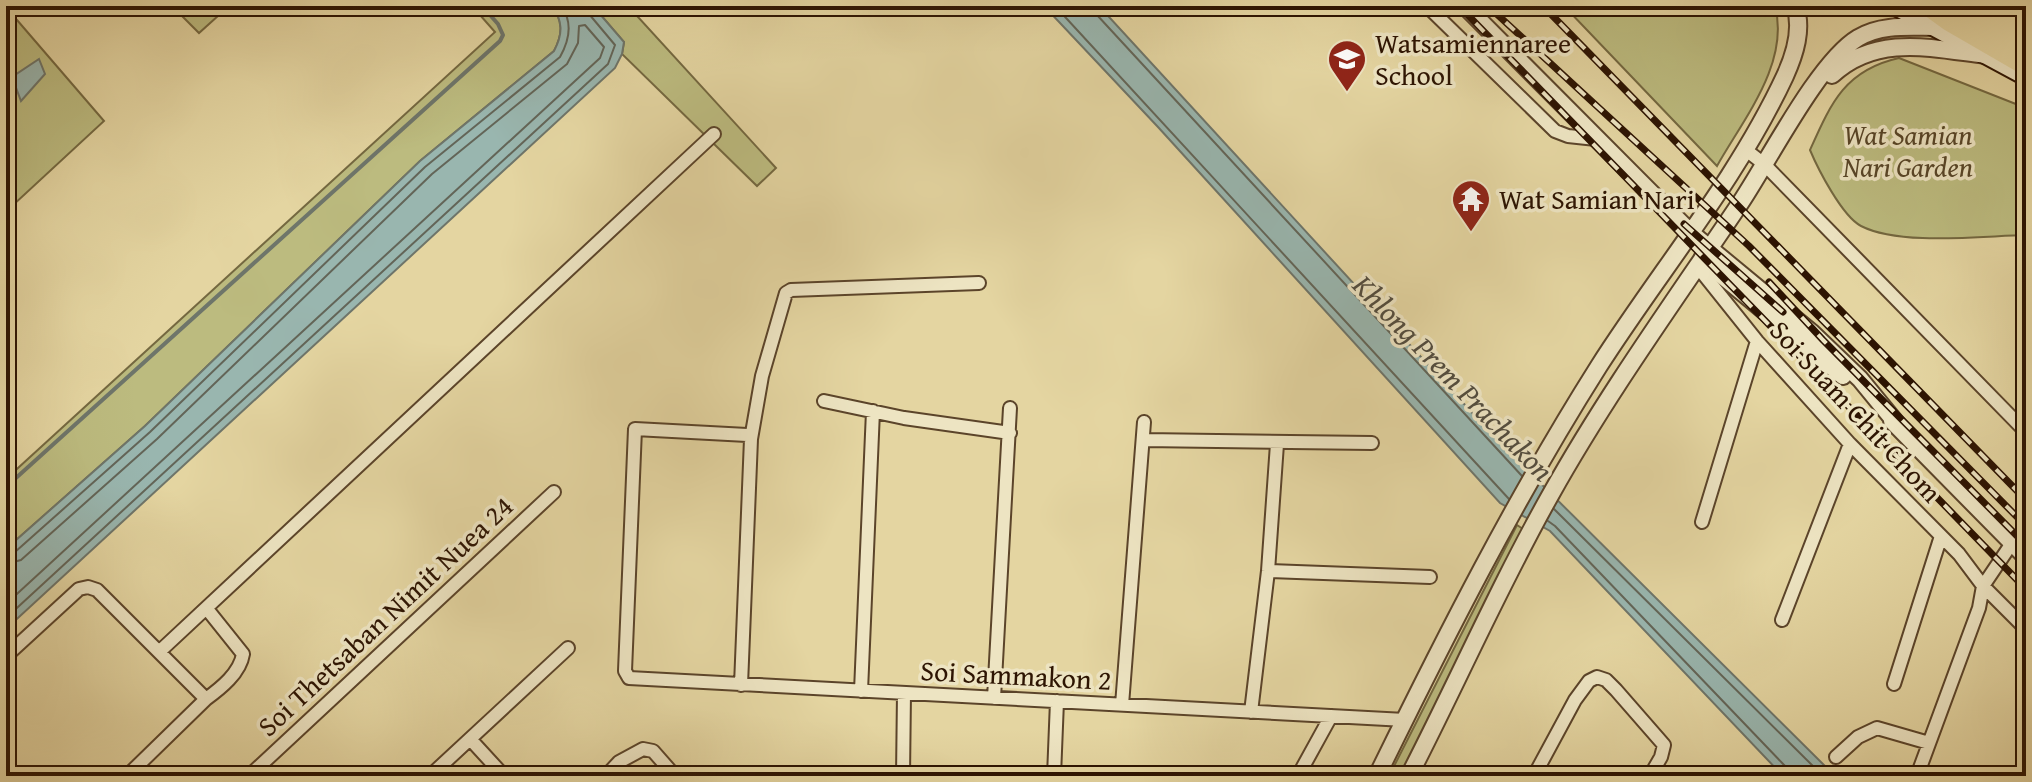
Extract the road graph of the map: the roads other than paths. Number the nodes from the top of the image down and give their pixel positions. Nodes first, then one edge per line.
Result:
1 (1427, 6) edge
2 (1465, 6) edge
3 (1795, 6) edge
4 (1896, 6) edge
5 (1956, 6) edge
6 (1997, 6) edge
7 (1933, 17) edge
8 (2026, 20) edge
9 (2026, 41) edge
10 (1987, 55) junction
11 (2026, 63) edge
12 (2026, 76) edge
13 (1806, 99) junction
14 (714, 134) dead end
15 (1596, 139) junction
16 (1746, 150) junction
17 (1764, 164) junction
18 (1691, 233) junction
19 (1702, 258) junction
20 (979, 283) dead end
21 (1757, 341) junction
22 (824, 401) dead end
23 (1010, 408) dead end
24 (873, 411) junction
25 (1144, 422) dead end
26 (2026, 432) edge
27 (1010, 433) junction
28 (751, 439) junction
29 (1144, 440) junction
30 (1372, 443) dead end
31 (1277, 444) junction
32 (1850, 444) junction
33 (554, 492) dead end
34 (1702, 522) dead end
35 (1941, 536) junction
36 (2012, 543) junction
37 (2026, 557) edge
38 (1268, 571) junction
39 (1430, 577) dead end
40 (1983, 586) junction
41 (207, 609) junction
42 (1782, 620) dead end
43 (2026, 629) edge
44 (568, 648) dead end
45 (159, 652) junction
46 (6, 656) edge
47 (1894, 684) dead end
48 (741, 685) junction
49 (861, 691) junction
50 (904, 693) junction
51 (994, 698) junction
52 (206, 699) junction
53 (1057, 701) junction
54 (1122, 705) junction
55 (1251, 712) junction
56 (1331, 716) junction
57 (1405, 720) junction
58 (471, 740) junction
59 (1929, 743) junction
60 (1836, 757) dead end
61 (127, 776) edge
62 (249, 776) edge
63 (430, 776) edge
64 (504, 776) edge
65 (606, 776) edge
66 (675, 776) edge
67 (903, 776) edge
68 (1054, 776) edge
69 (1298, 776) edge
70 (1377, 776) edge
71 (1409, 776) edge
72 (1534, 776) edge
73 (1650, 776) edge
74 (1917, 776) edge

1 - 15 street
2 - 15 street
3 - 16 street
4 - 7 main road
5 - 9 highway
6 - 8 highway
7 - 10 main road
7 - 11 highway
7 - 13 street
10 - 12 main road
10 - 13 street
13 - 17 street
14 - 41 street
15 - 18 street
16 - 17 street
16 - 18 street
17 - 19 street
17 - 26 street
18 - 19 street
18 - 57 street
19 - 21 street, Soi Suam Chit Chom
19 - 36 street
19 - 71 street
20 - 28 street
21 - 32 street, Soi Suam Chit Chom
21 - 34 street
22 - 24 street
23 - 27 street
24 - 27 street
24 - 49 street
25 - 29 street
27 - 51 street
28 - 48 street
28 - 48 street, Soi Sammakon 2
29 - 31 street
29 - 54 street
30 - 31 street
31 - 38 street
32 - 35 street, Soi Suam Chit Chom
32 - 42 street
33 - 62 street, Soi Thetsaban Nimit Nuea 24
35 - 40 street, Soi Suam Chit Chom
35 - 47 street
36 - 37 street
36 - 40 street
38 - 39 street
38 - 55 street
40 - 43 street, Soi Suam Chit Chom
40 - 59 street
41 - 45 street
41 - 52 street
44 - 58 street
45 - 46 street
45 - 52 street
48 - 49 street, Soi Sammakon 2
49 - 50 street, Soi Sammakon 2
50 - 51 street, Soi Sammakon 2
50 - 67 street
51 - 53 street, Soi Sammakon 2
52 - 61 street
53 - 54 street, Soi Sammakon 2
53 - 68 street
54 - 55 street, Soi Sammakon 2
55 - 56 street, Soi Sammakon 2
56 - 57 street, Soi Sammakon 2
56 - 69 street
57 - 70 street
58 - 63 street
58 - 64 street
59 - 60 street
59 - 74 street
65 - 66 street
72 - 73 street

